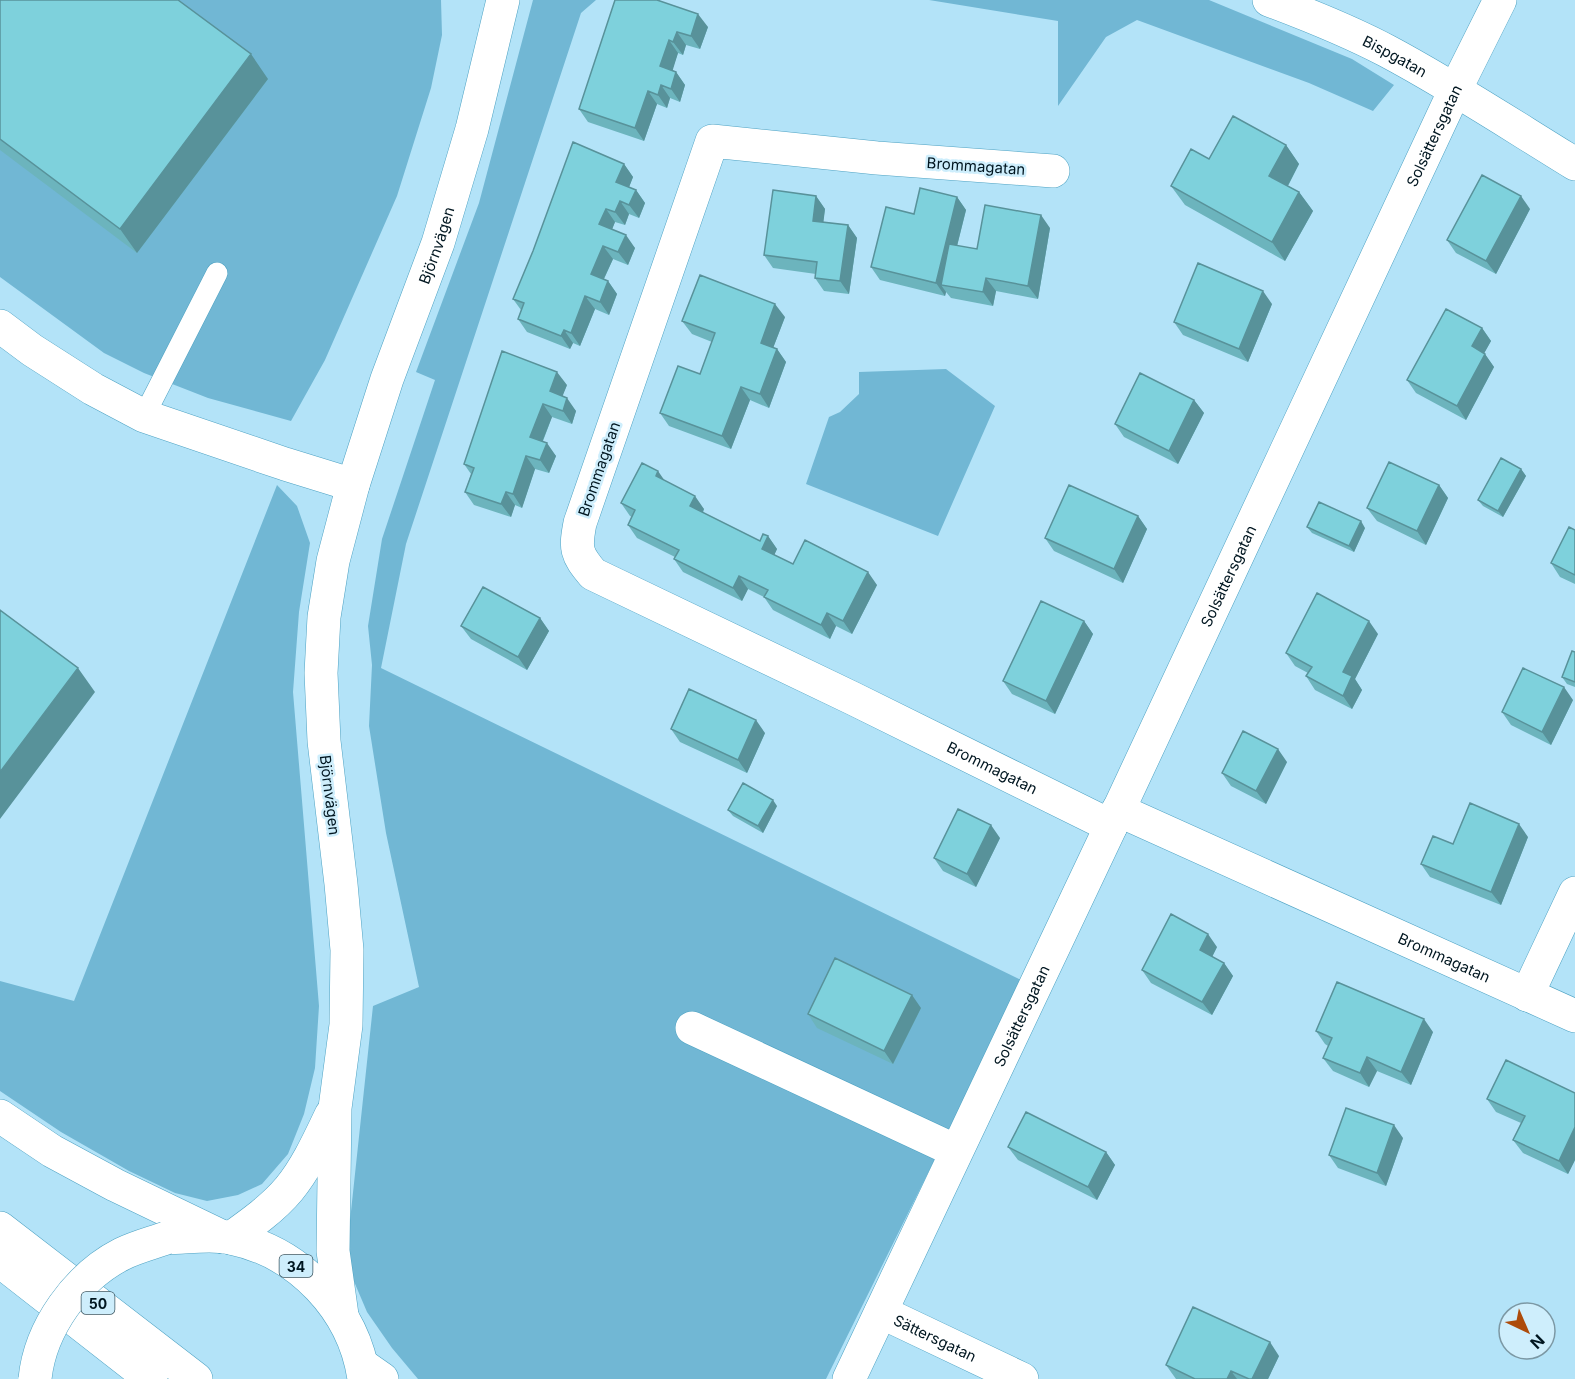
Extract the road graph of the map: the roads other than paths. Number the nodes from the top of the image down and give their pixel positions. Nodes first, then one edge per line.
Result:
1 (503, 0) edge
2 (1269, 0) edge
3 (1500, 0) edge
4 (1455, 90) junction
5 (1575, 165) edge
6 (1053, 171) dead end
7 (216, 273) dead end
8 (0, 326) edge
9 (144, 416) junction
10 (353, 485) junction
11 (1114, 818) junction
12 (1575, 894) edge
13 (1527, 995) junction
14 (1575, 1016) edge
15 (692, 1028) dead end
16 (334, 1108) junction
17 (0, 1116) edge
18 (956, 1152) junction
19 (0, 1228) edge
20 (227, 1237) junction
21 (0, 1261) edge
22 (881, 1312) junction
23 (342, 1315) junction
24 (369, 1374) edge
25 (35, 1379) edge
26 (151, 1379) edge
27 (196, 1379) edge
28 (849, 1379) edge
29 (1022, 1379) edge

1 - 10 main road, Björnvägen
2 - 4 main road, Bispgatan
3 - 4 main road, Solsättersgatan
4 - 5 main road, Bispgatan
4 - 11 main road, Solsättersgatan
6 - 11 main road, Brommagatan
7 - 9 lane
8 - 9 main road
9 - 10 main road
10 - 16 main road, Björnvägen
11 - 13 main road, Brommagatan
11 - 18 main road, Solsättersgatan
12 - 13 main road
13 - 14 main road, Brommagatan
15 - 18 main road
16 - 20 main road, Björnvägen
16 - 23 main road, Björnvägen
17 - 20 main road
18 - 22 main road, Solsättersgatan
19 - 27 main road, 50
20 - 23 main road, 34
20 - 25 main road, 34, bridge
21 - 26 main road, 50
22 - 28 main road, Solsättersgatan
22 - 29 main road, Sättersgatan
23 - 24 main road, 34

